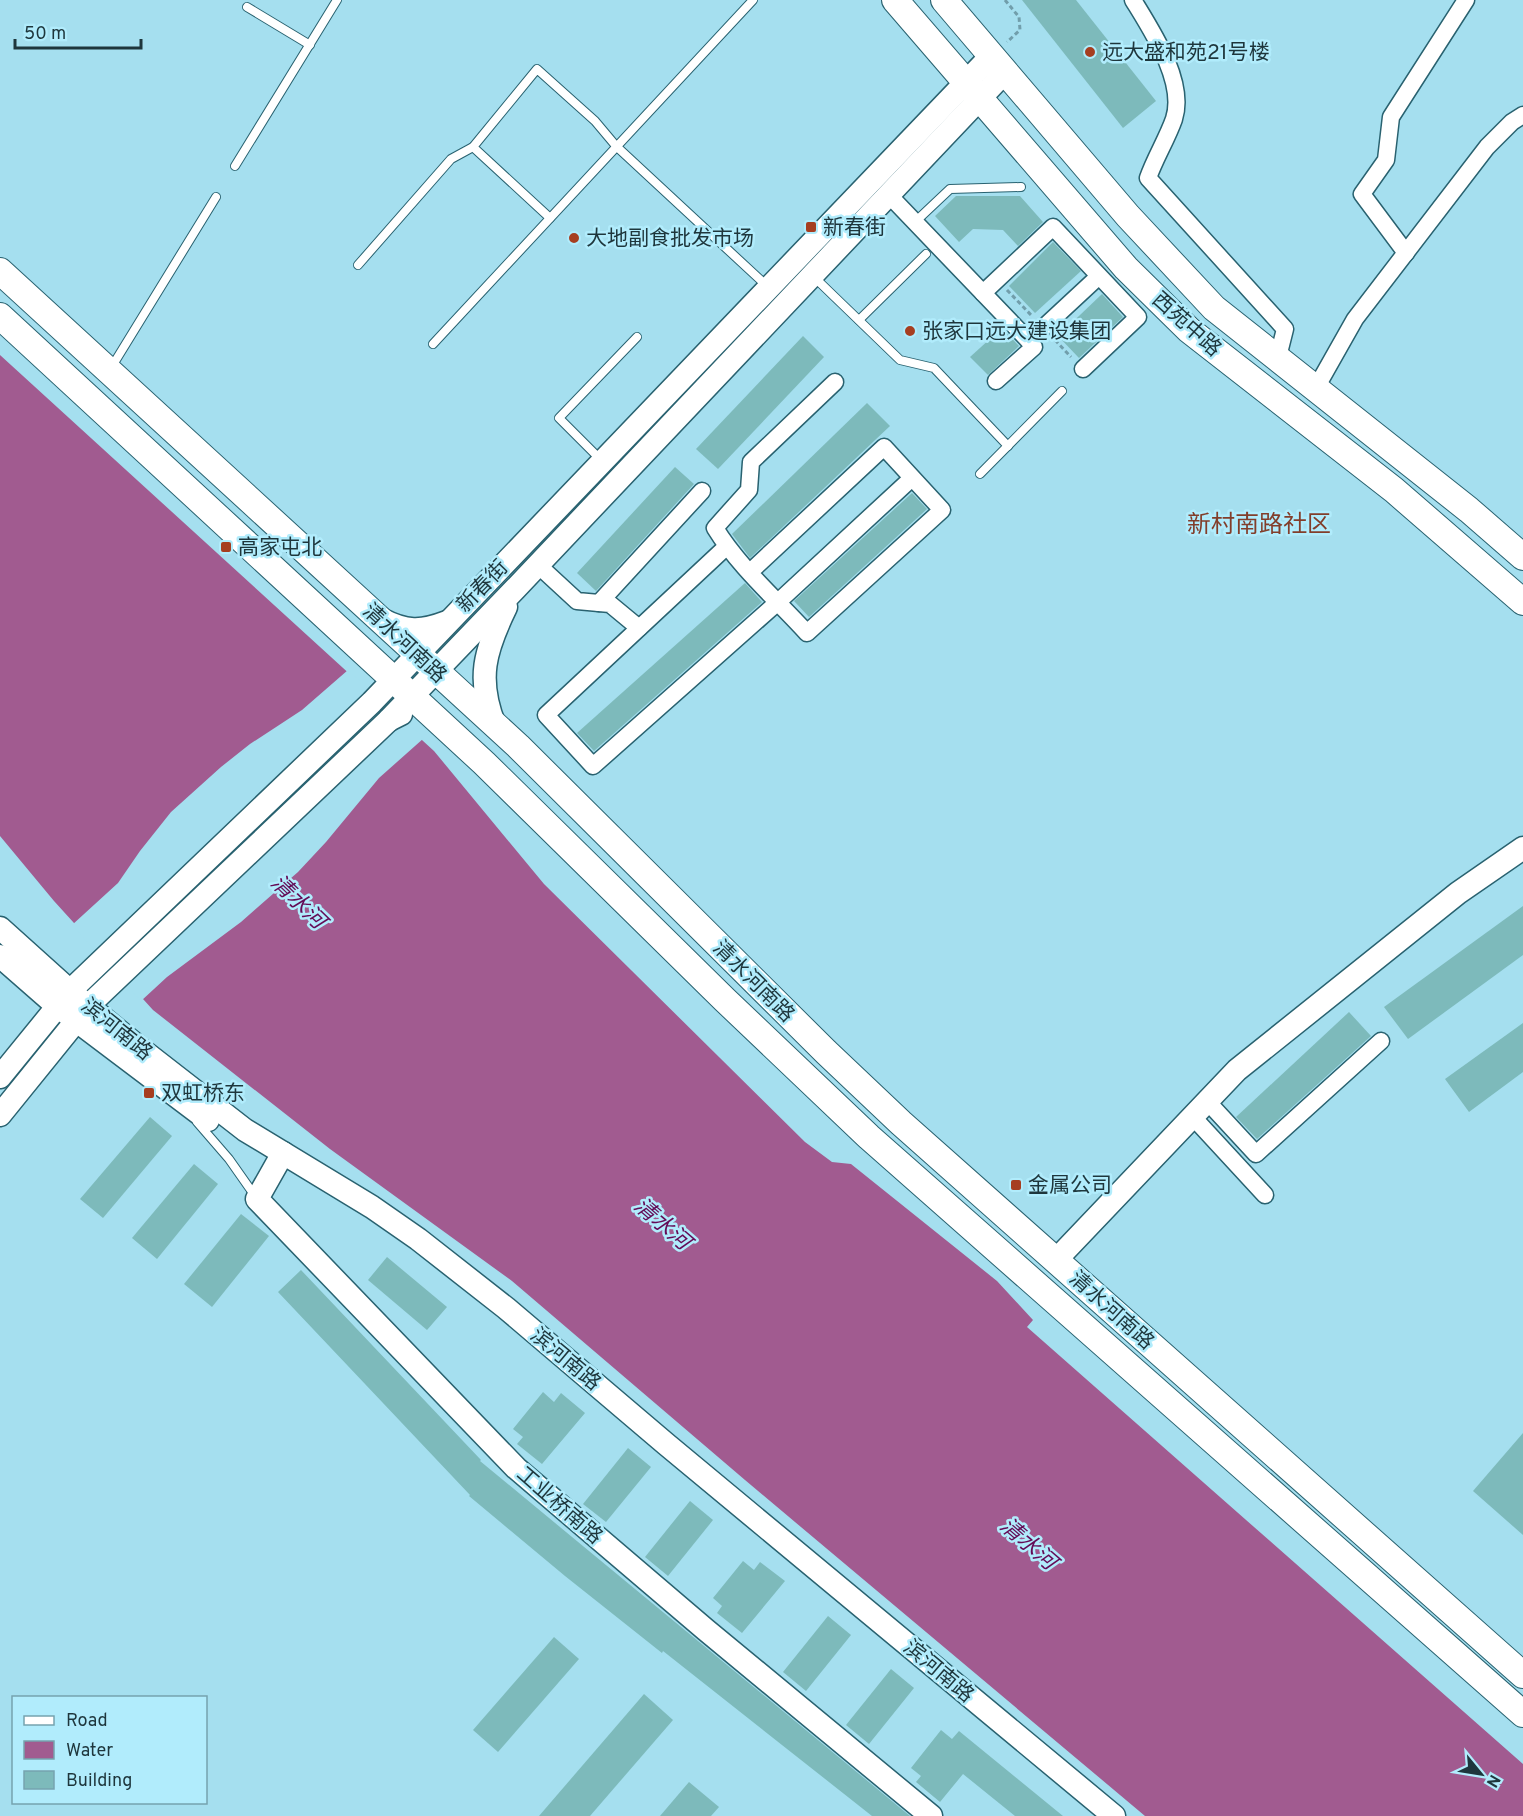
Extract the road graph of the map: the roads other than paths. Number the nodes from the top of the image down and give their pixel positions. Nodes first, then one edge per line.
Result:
1 (337, 0) edge
2 (753, 0) edge
3 (895, 0) edge
4 (944, 0) edge
5 (1133, 0) edge
6 (1466, 0) edge
7 (247, 7) dead end
8 (310, 45) junction
9 (998, 64) junction
10 (972, 91) junction
11 (1523, 115) edge
12 (616, 146) junction
13 (473, 147) junction
14 (236, 166) dead end
15 (1022, 187) dead end
16 (888, 194) junction
17 (216, 197) dead end
18 (550, 218) junction
19 (915, 222) junction
20 (1406, 253) junction
21 (926, 254) dead end
22 (358, 265) dead end
23 (0, 271) edge
24 (812, 275) junction
25 (1098, 277) junction
26 (769, 287) junction
27 (983, 293) junction
28 (0, 316) edge
29 (858, 320) junction
30 (637, 337) dead end
31 (1029, 341) junction
32 (433, 344) dead end
33 (1278, 357) junction
34 (1083, 369) dead end
35 (110, 371) junction
36 (996, 381) dead end
37 (835, 382) dead end
38 (1317, 388) junction
39 (1062, 391) dead end
40 (1008, 446) junction
41 (602, 461) junction
42 (980, 474) dead end
43 (912, 478) junction
44 (702, 491) dead end
45 (726, 547) junction
46 (1523, 557) edge
47 (538, 565) junction
48 (750, 572) junction
49 (515, 589) junction
50 (778, 602) junction
51 (1523, 602) edge
52 (598, 603) junction
53 (377, 618) junction
54 (448, 621) junction
55 (639, 628) junction
56 (417, 654) junction
57 (369, 657) junction
58 (436, 672) junction
59 (403, 688) junction
60 (372, 702) junction
61 (388, 720) junction
62 (438, 720) junction
63 (495, 726) junction
64 (1523, 848) edge
65 (0, 928) edge
66 (0, 956) edge
67 (63, 998) junction
68 (82, 1013) junction
69 (1381, 1041) dead end
70 (0, 1077) edge
71 (175, 1096) junction
72 (1200, 1109) junction
73 (0, 1115) edge
74 (280, 1159) junction
75 (1264, 1195) dead end
76 (257, 1199) junction
77 (1056, 1260) junction
78 (1523, 1675) edge
79 (1523, 1714) edge
80 (931, 1816) edge
81 (1097, 1816) edge
82 (1114, 1816) edge

1 - 8 lane
2 - 12 lane
3 - 10 main road, 西苑中路
4 - 9 main road, 西苑中路
5 - 33 street
6 - 20 street
7 - 8 lane
8 - 14 lane
9 - 10 main road, 新春街
9 - 33 main road, 西苑中路
10 - 16 main road, 新春街
10 - 26 main road, 新春街
10 - 51 main road, 西苑中路
11 - 20 street
12 - 13 lane
12 - 18 lane
12 - 26 lane
13 - 18 lane
13 - 22 lane
15 - 19 lane
16 - 19 street
16 - 24 main road, 新春街
17 - 35 lane
18 - 32 lane
19 - 27 street
20 - 38 street
21 - 29 lane
23 - 35 main road, 清水河南路
24 - 29 lane
24 - 47 main road, 新春街
25 - 27 street
25 - 31 street
25 - 34 street
26 - 41 main road, 新春街
27 - 31 street
28 - 57 main road, 清水河南路
29 - 40 lane
30 - 41 lane
31 - 36 street
33 - 38 main road, 西苑中路
35 - 53 main road, 清水河南路
37 - 45 street
38 - 46 main road, 西苑中路
39 - 40 lane
40 - 42 lane
41 - 54 main road, 新春街
43 - 48 street
43 - 50 street
43 - 50 street
44 - 52 street
45 - 48 street
45 - 55 street
47 - 49 main road, 新春街
47 - 52 street
48 - 50 street
49 - 58 main road, 新春街
49 - 63 main road
50 - 55 street
52 - 55 street
53 - 54 main road
53 - 56 main road, 清水河南路
54 - 56 main road, 新春街
56 - 58 main road, 清水河南路
56 - 59 main road, 新春街
57 - 59 main road, 清水河南路
57 - 60 main road
58 - 59 main road, 新春街
58 - 63 main road, 清水河南路
59 - 60 main road, 新春街
59 - 61 main road, 新春街
59 - 62 main road, 清水河南路
60 - 67 main road, 新春街
61 - 62 main road
61 - 68 main road, 新春街
62 - 79 main road, 清水河南路
63 - 77 main road, 清水河南路
64 - 72 main road
65 - 67 main road, 滨河南路
66 - 67 main road, 滨河南路
67 - 68 main road, 滨河南路
67 - 70 main road, 新春街
68 - 71 main road, 滨河南路
68 - 73 main road, 新春街
68 - 74 main road, 滨河南路
69 - 72 street
71 - 74 main road, 滨河南路
71 - 76 lane
72 - 75 street
72 - 77 main road
74 - 76 main road
74 - 81 main road, 滨河南路
74 - 82 main road, 滨河南路
76 - 80 main road, 工业桥南路
77 - 78 main road, 清水河南路

